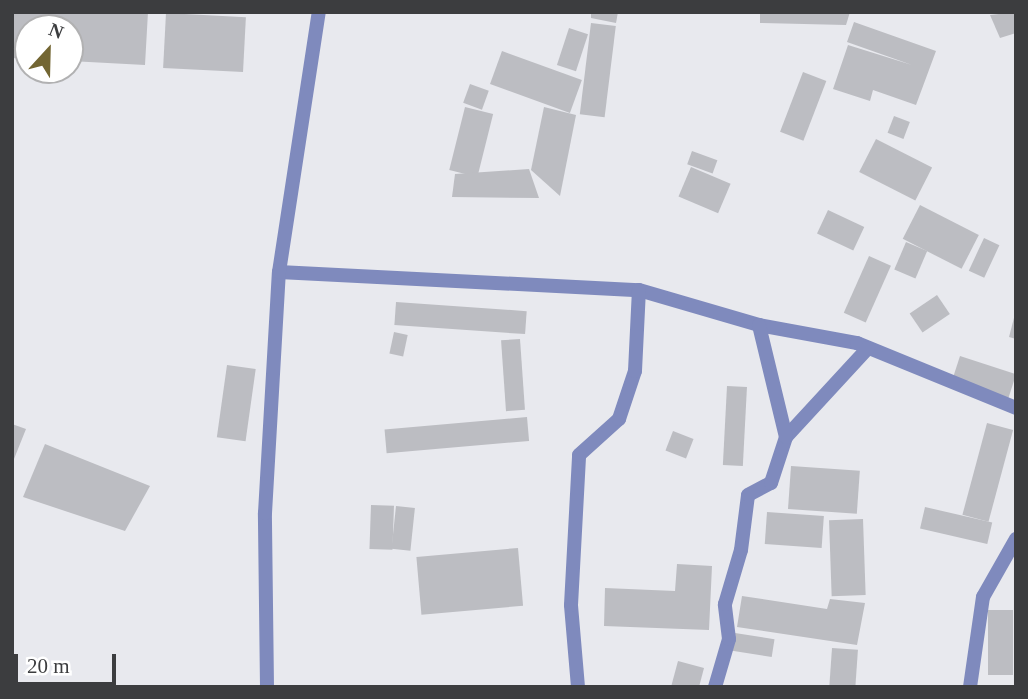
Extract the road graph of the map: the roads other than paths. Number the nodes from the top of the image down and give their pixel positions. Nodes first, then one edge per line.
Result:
1 (320, 12) edge
2 (279, 272) junction
3 (639, 290) junction
4 (759, 325) junction
5 (868, 348) junction
6 (1016, 408) edge
7 (786, 437) junction
8 (1015, 540) edge
9 (267, 687) edge
10 (578, 687) edge
11 (715, 687) edge
12 (970, 687) edge

1 - 2 street
2 - 3 street
2 - 9 street
3 - 4 street
3 - 10 street
4 - 5 street
4 - 7 street
5 - 6 street
5 - 7 street
7 - 11 street
8 - 12 street

